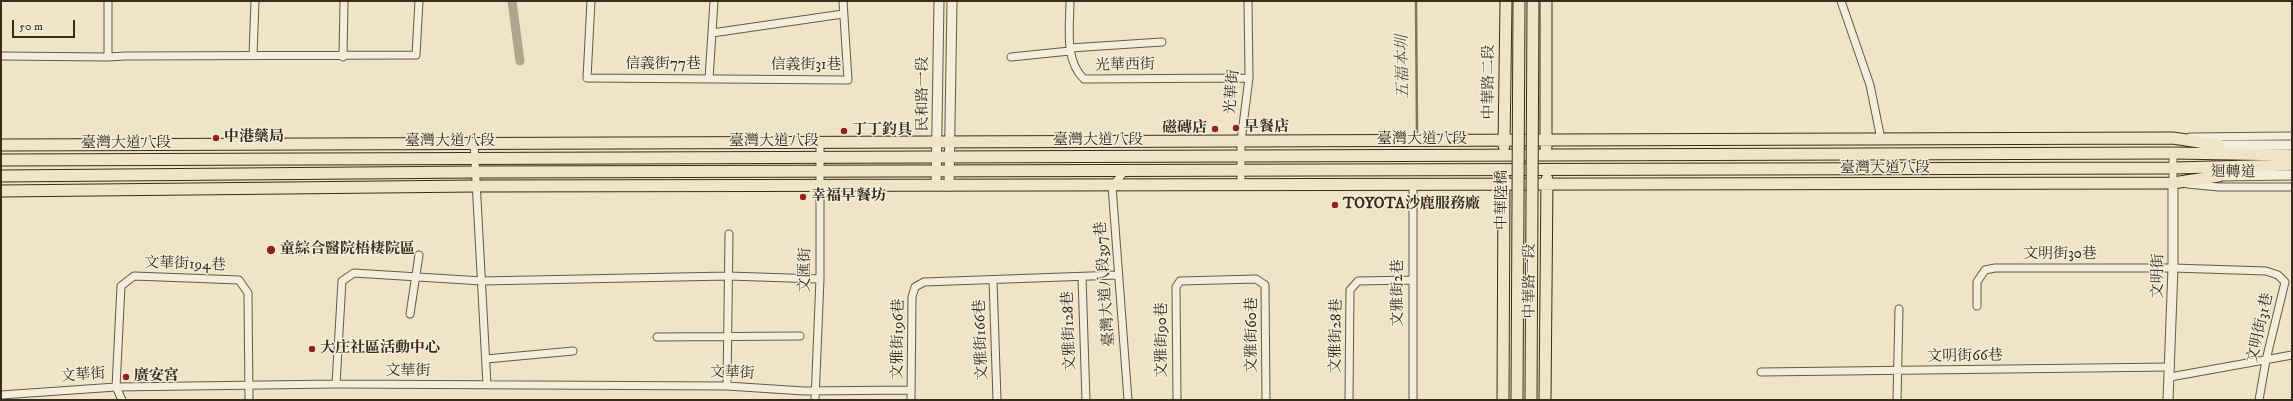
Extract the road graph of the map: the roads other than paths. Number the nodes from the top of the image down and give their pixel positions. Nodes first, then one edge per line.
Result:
1 (108, 1) edge
2 (255, 1) edge
3 (344, 1) edge
4 (419, 1) edge
5 (591, 1) edge
6 (714, 1) edge
7 (843, 1) edge
8 (939, 1) edge
9 (952, 1) edge
10 (1070, 1) edge
11 (1248, 1) edge
12 (1506, 1) edge
13 (1519, 1) edge
14 (1533, 1) edge
15 (1546, 1) edge
16 (1841, 1) edge
17 (843, 14) junction
18 (712, 33) junction
19 (1162, 42) dead end
20 (1070, 50) junction
21 (1, 56) edge
22 (253, 56) junction
23 (343, 56) junction
24 (1011, 57) dead end
25 (108, 58) junction
26 (1249, 78) junction
27 (709, 79) junction
28 (2292, 136) edge
29 (2173, 138) junction
30 (1881, 139) junction
31 (1504, 140) junction
32 (1546, 140) junction
33 (820, 141) junction
34 (944, 141) junction
35 (1241, 141) junction
36 (474, 143) junction
37 (1, 145) edge
38 (2292, 145) edge
39 (2173, 153) junction
40 (2292, 155) edge
41 (949, 156) junction
42 (1241, 156) junction
43 (474, 157) junction
44 (820, 157) junction
45 (937, 157) junction
46 (1, 160) edge
47 (2219, 160) junction
48 (1504, 162) junction
49 (1546, 162) junction
50 (2292, 165) edge
51 (2173, 168) junction
52 (820, 171) junction
53 (937, 171) junction
54 (949, 171) junction
55 (1125, 171) junction
56 (1241, 171) junction
57 (475, 172) junction
58 (2292, 175) edge
59 (1, 176) edge
60 (2173, 183) junction
61 (1412, 185) junction
62 (1504, 185) junction
63 (1547, 185) junction
64 (476, 186) junction
65 (820, 186) junction
66 (936, 186) junction
67 (949, 186) junction
68 (1112, 186) junction
69 (1241, 186) junction
70 (2292, 187) edge
71 (1, 191) edge
72 (729, 234) dead end
73 (418, 255) dead end
74 (2173, 268) junction
75 (1118, 274) junction
76 (728, 276) junction
77 (416, 277) junction
78 (1082, 277) junction
79 (820, 279) junction
80 (993, 280) junction
81 (1412, 280) junction
82 (482, 281) junction
83 (1180, 281) joint
84 (1977, 306) dead end
85 (1899, 309) dead end
86 (410, 314) dead end
87 (728, 335) junction
88 (800, 336) dead end
89 (657, 337) dead end
90 (573, 352) dead end
91 (2292, 355) edge
92 (486, 359) junction
93 (2266, 360) junction
94 (1897, 371) junction
95 (1761, 372) dead end
96 (2170, 372) junction
97 (336, 384) junction
98 (487, 385) junction
99 (249, 386) junction
100 (727, 386) junction
101 (116, 387) junction
102 (911, 390) junction
103 (815, 391) junction
104 (1, 395) edge
105 (122, 400) edge
106 (249, 400) edge
107 (815, 400) edge
108 (911, 400) edge
109 (997, 400) edge
110 (1086, 400) edge
111 (1128, 400) edge
112 (1177, 400) edge
113 (1266, 400) edge
114 (1349, 400) edge
115 (1413, 400) edge
116 (1503, 400) edge
117 (1517, 400) edge
118 (1531, 400) edge
119 (1545, 400) edge
120 (1897, 400) edge
121 (2168, 400) edge
122 (2259, 400) edge

1 - 25 street
2 - 22 street
3 - 23 street
4 - 23 street
5 - 27 street, 信義街77巷
6 - 18 street, 信義街77巷
7 - 17 street, 信義街31巷
8 - 34 street, 民和路一段
9 - 34 street, 民和路一段
10 - 20 street, 光華西街
11 - 26 street, 光華街
12 - 31 main road, 中華路二段
13 - 117 main road, 中華陸橋, bridge
14 - 118 main road, 中華陸橋, bridge
15 - 32 main road
16 - 30 street
17 - 18 street
17 - 27 street, 信義街31巷
18 - 27 street, 信義街77巷
19 - 20 street
20 - 24 street
20 - 26 street, 光華西街
21 - 25 street
22 - 23 street
22 - 25 street
26 - 35 street, 光華街
28 - 29 street
29 - 30 main road, 臺灣大道八段
29 - 47 main road, 臺灣大道八段
30 - 32 main road, 臺灣大道八段
31 - 32 main road, 臺灣大道八段
31 - 35 main road, 臺灣大道八段
31 - 48 main road, 中華路二段
31 - 49 main road, 臺灣大道八段
32 - 49 main road
33 - 34 main road, 臺灣大道八段
33 - 36 main road, 臺灣大道八段
33 - 44 street, 文匯街
34 - 35 main road, 臺灣大道八段
34 - 41 street, 民和路一段
34 - 45 street, 民和路一段
35 - 42 street, 光華街
36 - 37 main road, 臺灣大道八段
36 - 43 street
38 - 47 street
39 - 47 main road, 臺灣大道八段
39 - 49 main road, 臺灣大道八段
39 - 51 street, 文明街
40 - 47 main road
41 - 42 main road, 臺灣大道八段
41 - 45 main road, 臺灣大道八段
41 - 54 street, 民和路一段
42 - 48 main road, 臺灣大道八段
42 - 56 street, 光華街
43 - 44 main road, 臺灣大道八段
43 - 46 main road, 臺灣大道八段
43 - 57 street
44 - 45 main road, 臺灣大道八段
44 - 52 street, 文匯街
45 - 53 street, 民和路一段
47 - 50 main road
47 - 51 main road, 臺灣大道八段
47 - 58 street
47 - 60 main road, 臺灣大道八段
48 - 49 main road, 臺灣大道八段
48 - 56 main road, 臺灣大道八段
48 - 62 main road, 中華路一段
49 - 51 main road, 臺灣大道八段
49 - 62 main road, 臺灣大道八段
49 - 63 main road, 中華路一段
51 - 60 street, 文明街
52 - 53 main road, 臺灣大道八段
52 - 57 main road, 臺灣大道八段
52 - 65 street, 文匯街
53 - 54 main road, 臺灣大道八段
53 - 66 street, 民和路一段
54 - 55 main road, 臺灣大道八段
54 - 66 main road
54 - 67 street, 民和路一段
55 - 56 main road, 臺灣大道八段
55 - 68 street
56 - 69 street, 光華街
57 - 59 main road, 臺灣大道八段
57 - 64 street
60 - 63 main road, 臺灣大道八段
60 - 70 street, 迴轉道
60 - 74 street, 文明街
61 - 62 main road, 臺灣大道八段
61 - 69 main road, 臺灣大道八段
61 - 81 street, 文雅街2巷
62 - 63 main road, 臺灣大道八段
62 - 116 main road, 中華路一段
63 - 119 main road, 中華路一段
64 - 65 main road, 臺灣大道八段
64 - 71 main road, 臺灣大道八段
64 - 82 street
65 - 66 main road, 臺灣大道八段
65 - 79 street, 文匯街
66 - 67 main road, 臺灣大道八段
67 - 68 main road, 臺灣大道八段
68 - 69 main road, 臺灣大道八段
68 - 75 street, 臺灣大道八段397巷
72 - 76 street
73 - 77 street
74 - 84 street, 文明街30巷
74 - 93 street, 文明街31巷
74 - 96 street, 文明街
75 - 78 street
75 - 111 street, 臺灣大道八段397巷
76 - 79 street
76 - 82 street
76 - 87 street
77 - 82 street
77 - 86 street
77 - 97 street
78 - 80 street, 文雅街128巷
78 - 110 street, 文雅街128巷
79 - 103 street, 文匯街
80 - 102 street, 文雅街196巷
80 - 109 street, 文雅街166巷
81 - 114 street, 文雅街28巷
81 - 115 street, 文雅街2巷
82 - 92 street
83 - 112 street, 文雅街90巷
83 - 113 street, 文雅街60巷
85 - 94 street
87 - 88 street
87 - 89 street
87 - 100 street
90 - 92 street
91 - 93 street, 文明街66巷
92 - 98 street
93 - 96 street, 文明街66巷
93 - 122 street, 文明街31巷
94 - 95 street, 文明街66巷
94 - 96 street, 文明街66巷
94 - 120 street
96 - 121 street, 文明街
97 - 98 street, 文華街
97 - 99 street, 文華街
98 - 100 street, 文華街
99 - 101 street, 文華街
99 - 101 street, 文華街194巷
99 - 106 street
100 - 103 street, 文華街
101 - 104 street, 文華街
101 - 105 street
102 - 103 street, 文華街
102 - 108 street, 文雅街196巷
103 - 107 street, 文匯街

